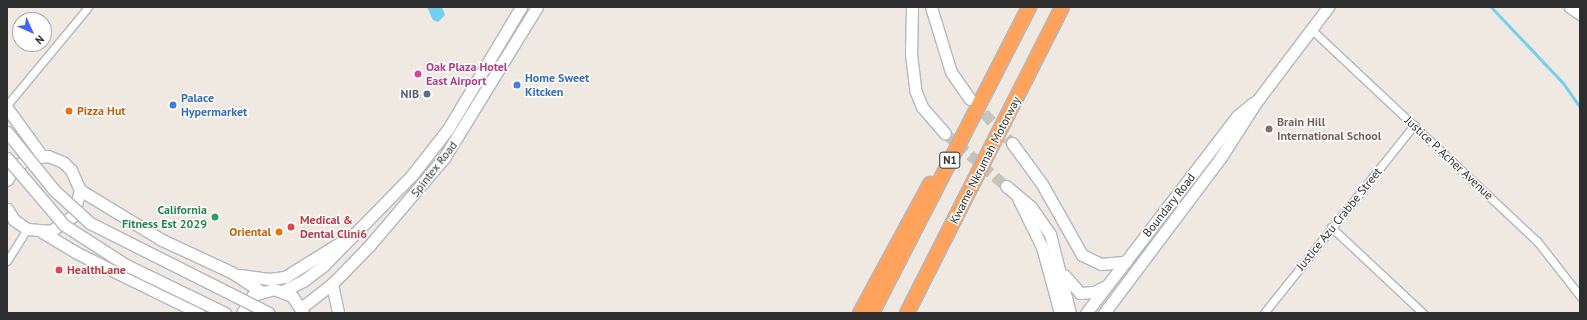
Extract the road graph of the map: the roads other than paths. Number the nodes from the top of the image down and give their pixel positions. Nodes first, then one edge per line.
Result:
1 (88, 7) edge
2 (521, 7) edge
3 (537, 7) edge
4 (912, 7) edge
5 (931, 7) edge
6 (1029, 7) edge
7 (1062, 7) edge
8 (1328, 7) edge
9 (1570, 7) edge
10 (1580, 14) edge
11 (1311, 28) junction
12 (970, 99) tunnel mouth
13 (1257, 101) junction
14 (7, 107) edge
15 (1414, 125) junction
16 (7, 132) edge
17 (945, 133) tunnel mouth
18 (1012, 143) tunnel mouth
19 (42, 156) junction
20 (952, 157) junction
21 (7, 158) edge
22 (7, 180) edge
23 (1006, 186) tunnel mouth
24 (80, 190) junction
25 (1018, 197) junction
26 (7, 209) edge
27 (1331, 227) junction
28 (27, 229) junction
29 (42, 232) junction
30 (357, 234) junction
31 (7, 261) edge
32 (1126, 262) junction
33 (1060, 268) junction
34 (231, 272) junction
35 (1110, 283) junction
36 (332, 284) junction
37 (283, 291) junction
38 (260, 292) junction
39 (1580, 296) edge
40 (1056, 301) junction
41 (303, 311) edge
42 (199, 313) edge
43 (225, 313) edge
44 (242, 313) edge
45 (269, 313) edge
46 (338, 313) edge
47 (860, 313) edge
48 (872, 313) edge
49 (907, 313) edge
50 (1056, 313) edge
51 (1060, 313) edge
52 (1070, 313) edge
53 (1086, 313) edge
54 (1104, 313) edge
55 (1264, 313) edge
56 (1424, 313) edge

1 - 14 street
2 - 30 main road, Spintex Road
3 - 36 main road, Spintex Road
4 - 17 main road
5 - 12 main road
6 - 20 highway, N1
7 - 49 highway, Kwame Nkrumah Motorway / N1
8 - 11 main road, Boundary Road
9 - 10 main road
11 - 13 main road, Boundary Road
11 - 15 street, Justice P. Acher Avenue
13 - 32 main road, Boundary Road
13 - 54 main road, Boundary Road
14 - 19 main road
15 - 27 street, Justice Azu Crabbe Street
15 - 39 street, Justice P. Acher Avenue
16 - 45 main road, bridge
18 - 32 main road
19 - 22 main road
19 - 24 main road
20 - 47 highway
20 - 48 highway, N1
21 - 43 main road, bridge
23 - 25 main road
24 - 29 main road
24 - 34 main road
25 - 33 main road
25 - 40 main road
26 - 28 main road
27 - 55 street, Justice Azu Crabbe Street
27 - 56 street
28 - 29 main road
28 - 31 street
29 - 42 main road
30 - 34 main road
30 - 37 main road, Spintex Road
32 - 35 main road, Boundary Road
33 - 35 main road
33 - 52 main road
34 - 38 main road
35 - 53 main road, Boundary Road
36 - 41 main road, Spintex Road
36 - 46 main road
37 - 38 main road
37 - 41 main road
38 - 44 main road
40 - 50 main road
40 - 51 main road

